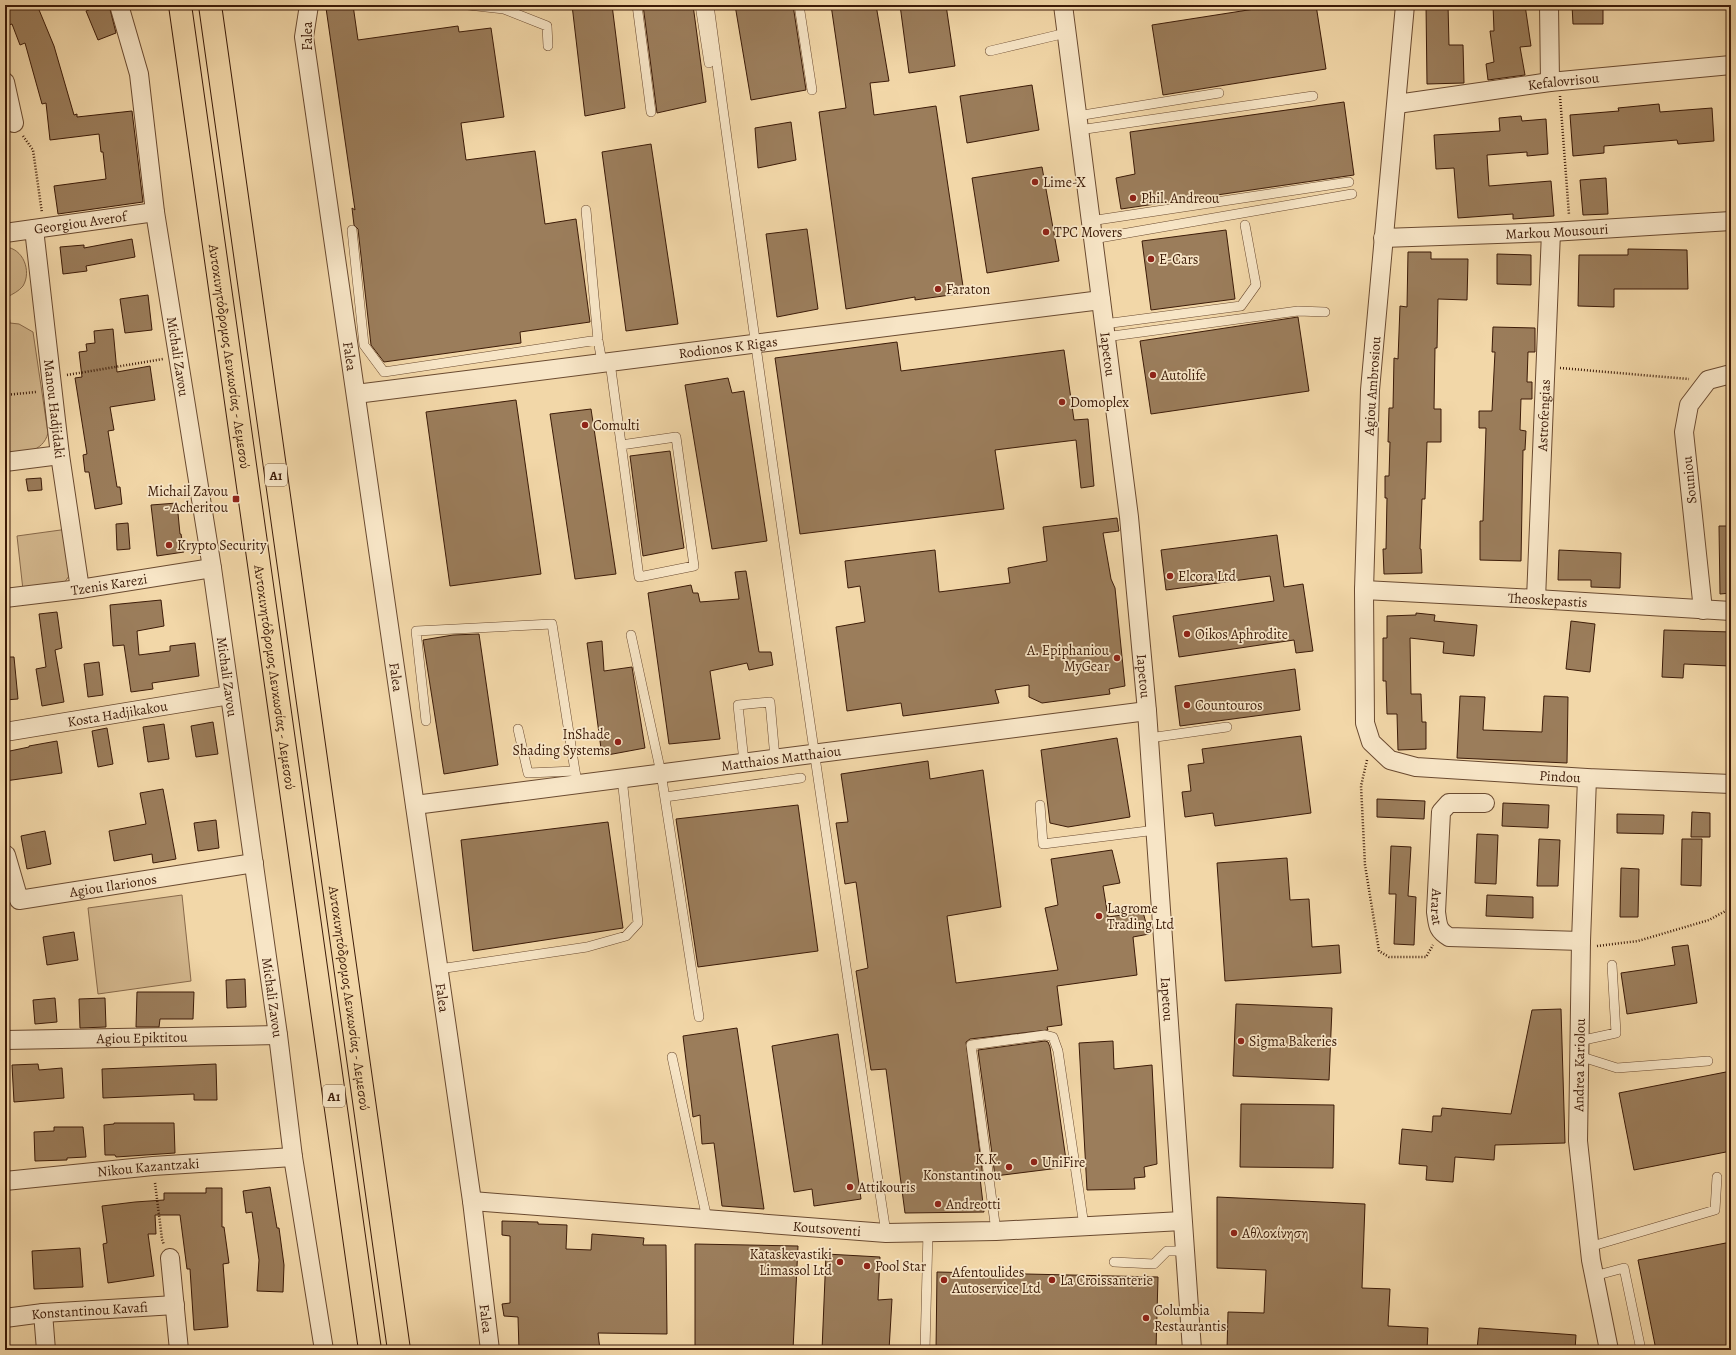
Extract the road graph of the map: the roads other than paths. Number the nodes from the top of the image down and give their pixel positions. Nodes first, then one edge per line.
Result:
1 (119, 5) edge
2 (180, 5) edge
3 (210, 5) edge
4 (308, 5) edge
5 (468, 5) edge
6 (637, 5) edge
7 (700, 5) edge
8 (709, 5) edge
9 (799, 5) edge
10 (1063, 5) edge
11 (1405, 5) edge
12 (1549, 5) edge
13 (504, 7) edge
14 (1066, 32) junction
15 (548, 46) dead end
16 (990, 51) dead end
17 (709, 63) dead end
18 (1731, 65) edge
19 (1554, 81) junction
20 (5, 82) edge
21 (812, 90) dead end
22 (1219, 92) dead end
23 (1313, 96) dead end
24 (1397, 104) junction
25 (651, 112) dead end
26 (14, 123) road end
27 (1078, 123) junction
28 (1349, 182) dead end
29 (1352, 194) dead end
30 (586, 210) dead end
31 (155, 212) junction
32 (1731, 220) edge
33 (1090, 221) junction
34 (1245, 225) dead end
35 (39, 228) junction
36 (352, 230) dead end
37 (1551, 232) junction
38 (5, 233) edge
39 (1383, 238) junction
40 (1093, 239) junction
41 (1101, 300) junction
42 (1325, 312) dead end
43 (1105, 330) junction
44 (598, 340) junction
45 (754, 343) junction
46 (606, 362) junction
47 (1731, 374) edge
48 (356, 394) junction
49 (621, 445) junction
50 (60, 455) junction
51 (5, 462) edge
52 (212, 568) junction
53 (80, 589) junction
54 (1364, 590) junction
55 (5, 598) edge
56 (1536, 599) junction
57 (1703, 610) junction
58 (1731, 612) edge
59 (631, 634) dead end
60 (230, 695) junction
61 (1147, 711) junction
62 (426, 721) dead end
63 (1227, 727) dead end
64 (518, 729) dead end
65 (5, 732) edge
66 (1149, 738) junction
67 (813, 754) junction
68 (775, 758) junction
69 (1390, 760) joint
70 (744, 762) junction
71 (661, 773) junction
72 (577, 777) junction
73 (622, 778) junction
74 (801, 778) dead end
75 (1587, 778) junction
76 (1731, 784) edge
77 (665, 797) junction
78 (1485, 803) dead end
79 (415, 805) junction
80 (1040, 805) dead end
81 (1156, 830) junction
82 (6, 855) edge
83 (254, 863) junction
84 (1581, 944) junction
85 (342, 945) junction
86 (1612, 965) dead end
87 (439, 969) junction
88 (698, 1017) dead end
89 (278, 1035) junction
90 (5, 1040) edge
91 (1579, 1049) junction
92 (672, 1057) dead end
93 (1708, 1061) dead end
94 (293, 1157) junction
95 (1717, 1177) dead end
96 (5, 1181) edge
97 (472, 1201) junction
98 (707, 1219) junction
99 (1182, 1221) junction
100 (1084, 1226) junction
101 (996, 1231) junction
102 (928, 1232) junction
103 (886, 1233) junction
104 (1590, 1247) junction
105 (1185, 1251) junction
106 (170, 1258) road end
107 (1114, 1262) dead end
108 (1594, 1276) junction
109 (175, 1305) junction
110 (43, 1313) junction
111 (5, 1318) edge
112 (46, 1350) edge
113 (179, 1350) edge
114 (324, 1350) edge
115 (370, 1350) edge
116 (399, 1350) edge
117 (412, 1350) edge
118 (490, 1350) edge
119 (925, 1350) edge
120 (1192, 1350) edge
121 (1609, 1350) edge
122 (1641, 1350) edge

1 - 31 street, Michali Zavou
2 - 115 highway, Αυτοκινητόδρομος Λευκωσίας - Λεμεσού / A1
3 - 85 highway, Αυτοκινητόδρομος Λευκωσίας - Λεμεσού / A1
4 - 48 street, Falea
5 - 13 lane
6 - 25 lane
7 - 17 lane
8 - 45 lane
9 - 21 lane
10 - 14 street, Iapetou
11 - 24 street, Agiou Ambrosiou
12 - 19 street
13 - 15 lane
14 - 16 lane
14 - 27 street, Iapetou
18 - 19 street, Kefalovrisou
19 - 24 street, Kefalovrisou
20 - 26 street
22 - 27 lane
23 - 27 lane
24 - 39 street, Agiou Ambrosiou
27 - 33 street, Iapetou
28 - 33 lane
29 - 40 lane
30 - 44 lane
31 - 35 street, Georgiou Averof
31 - 52 street, Michali Zavou
32 - 37 street, Markou Mousouri
33 - 40 street, Iapetou
34 - 43 lane
35 - 38 street, Georgiou Averof
35 - 50 street, Manou Hadjidaki
36 - 44 lane
37 - 39 street, Markou Mousouri
37 - 56 street, Astrofengias
39 - 54 street, Agiou Ambrosiou
40 - 41 street, Iapetou
41 - 43 street, Iapetou
41 - 45 street, Rodionos K Rigas
42 - 43 lane
43 - 61 street, Iapetou
44 - 46 lane
45 - 46 street, Rodionos K Rigas
45 - 67 lane
46 - 48 street, Rodionos K Rigas
46 - 49 lane
47 - 57 street, Souniou
48 - 79 street, Falea
49 - 49 lane
50 - 51 street
50 - 53 street, Manou Hadjidaki
52 - 53 street, Tzenis Karezi
52 - 60 street, Michali Zavou
53 - 55 street, Tzenis Karezi
54 - 56 street, Theoskepastis
54 - 69 street, Agiou Ambrosiou
56 - 57 street, Theoskepastis
57 - 58 street, Theoskepastis
59 - 71 lane
60 - 65 street, Kosta Hadjikakou
60 - 83 street, Michali Zavou
61 - 66 street, Iapetou
61 - 67 street, Matthaios Matthaiou
62 - 72 lane
63 - 66 lane
64 - 72 lane
66 - 81 street, Iapetou
67 - 68 street, Matthaios Matthaiou
67 - 103 lane
68 - 70 street, Matthaios Matthaiou
68 - 70 lane
69 - 75 street, Pindou
70 - 71 street, Matthaios Matthaiou
71 - 73 street, Matthaios Matthaiou
71 - 77 lane
72 - 73 street, Matthaios Matthaiou
72 - 79 street, Matthaios Matthaiou
73 - 87 lane
74 - 77 lane
75 - 76 street, Pindou
75 - 84 street, Andrea Kariolou
77 - 88 lane
78 - 84 street, Ararat
79 - 87 street, Falea
80 - 81 lane
81 - 99 street, Iapetou
82 - 83 street, Agiou Ilarionos
83 - 89 street, Michali Zavou
84 - 91 street, Andrea Kariolou
85 - 116 highway, Αυτοκινητόδρομος Λευκωσίας - Λεμεσού / A1
85 - 117 highway
86 - 91 lane
87 - 97 street, Falea
89 - 90 street, Agiou Epiktitou
89 - 94 street, Michali Zavou
91 - 93 lane
91 - 104 street, Andrea Kariolou
92 - 98 lane
94 - 96 street, Nikou Kazantzaki
94 - 114 street, Michali Zavou
95 - 104 lane
97 - 98 street, Koutsoventi
97 - 118 street, Falea
98 - 103 street, Koutsoventi
99 - 100 street, Koutsoventi
99 - 105 street, Iapetou
100 - 101 street, Koutsoventi
100 - 101 lane
101 - 102 street, Koutsoventi
102 - 103 street, Koutsoventi
102 - 119 lane
104 - 108 street, Andrea Kariolou
105 - 107 lane
105 - 120 street, Iapetou
106 - 109 street
108 - 121 street, Andrea Kariolou
108 - 122 lane
109 - 110 street, Konstantinou Kavafi
109 - 113 street
110 - 111 street, Konstantinou Kavafi
110 - 112 street

